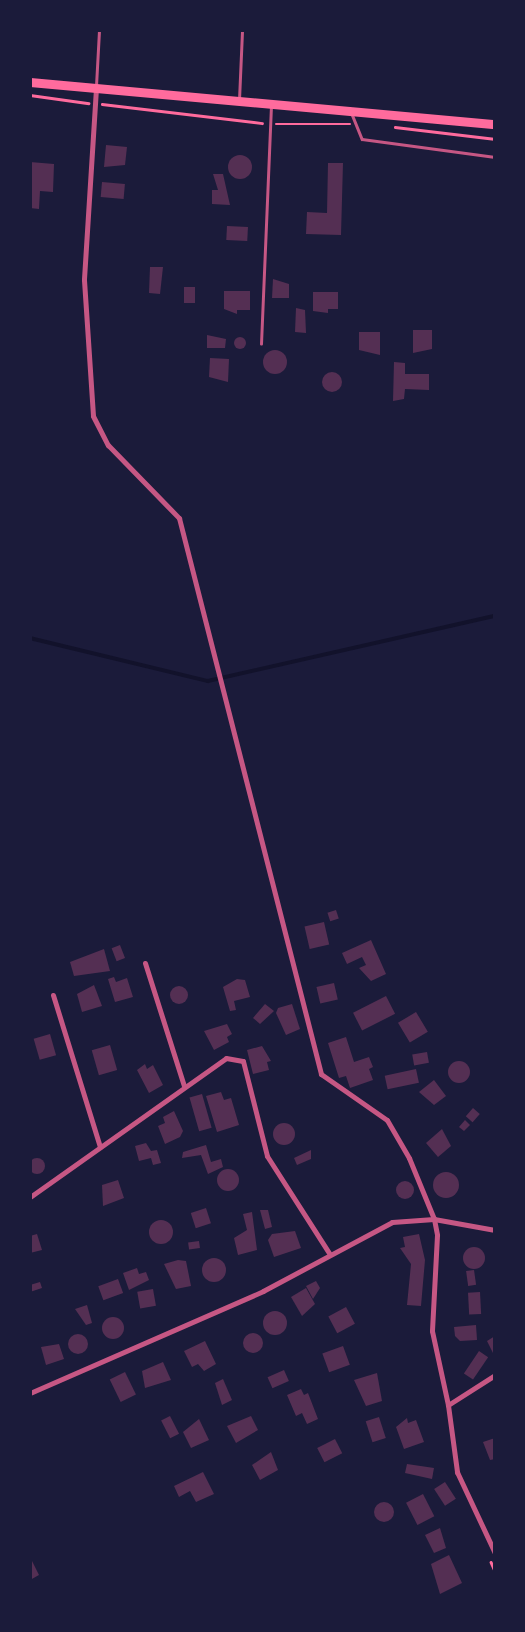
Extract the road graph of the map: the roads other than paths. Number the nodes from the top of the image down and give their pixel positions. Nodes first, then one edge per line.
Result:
1 (99, 30) edge
2 (242, 30) edge
3 (30, 82) edge
4 (96, 88) junction
5 (239, 101) junction
6 (271, 103) junction
7 (351, 111) junction
8 (495, 124) edge
9 (495, 157) edge
10 (261, 344) dead end
11 (145, 963) dead end
12 (53, 995) dead end
13 (184, 1086) junction
14 (100, 1147) junction
15 (30, 1197) edge
16 (434, 1219) junction
17 (495, 1230) edge
18 (329, 1253) junction
19 (495, 1375) edge
20 (30, 1393) edge
21 (449, 1405) junction
22 (495, 1553) edge

1 - 4 lane
2 - 5 lane
3 - 4 highway
4 - 5 highway
4 - 16 street
5 - 6 highway
6 - 7 highway
6 - 10 lane
7 - 8 highway
7 - 9 lane
11 - 13 street
12 - 14 street
13 - 14 street
13 - 18 street
14 - 15 street
16 - 17 street
16 - 18 street
16 - 21 street
18 - 20 street
19 - 21 street
21 - 22 street

